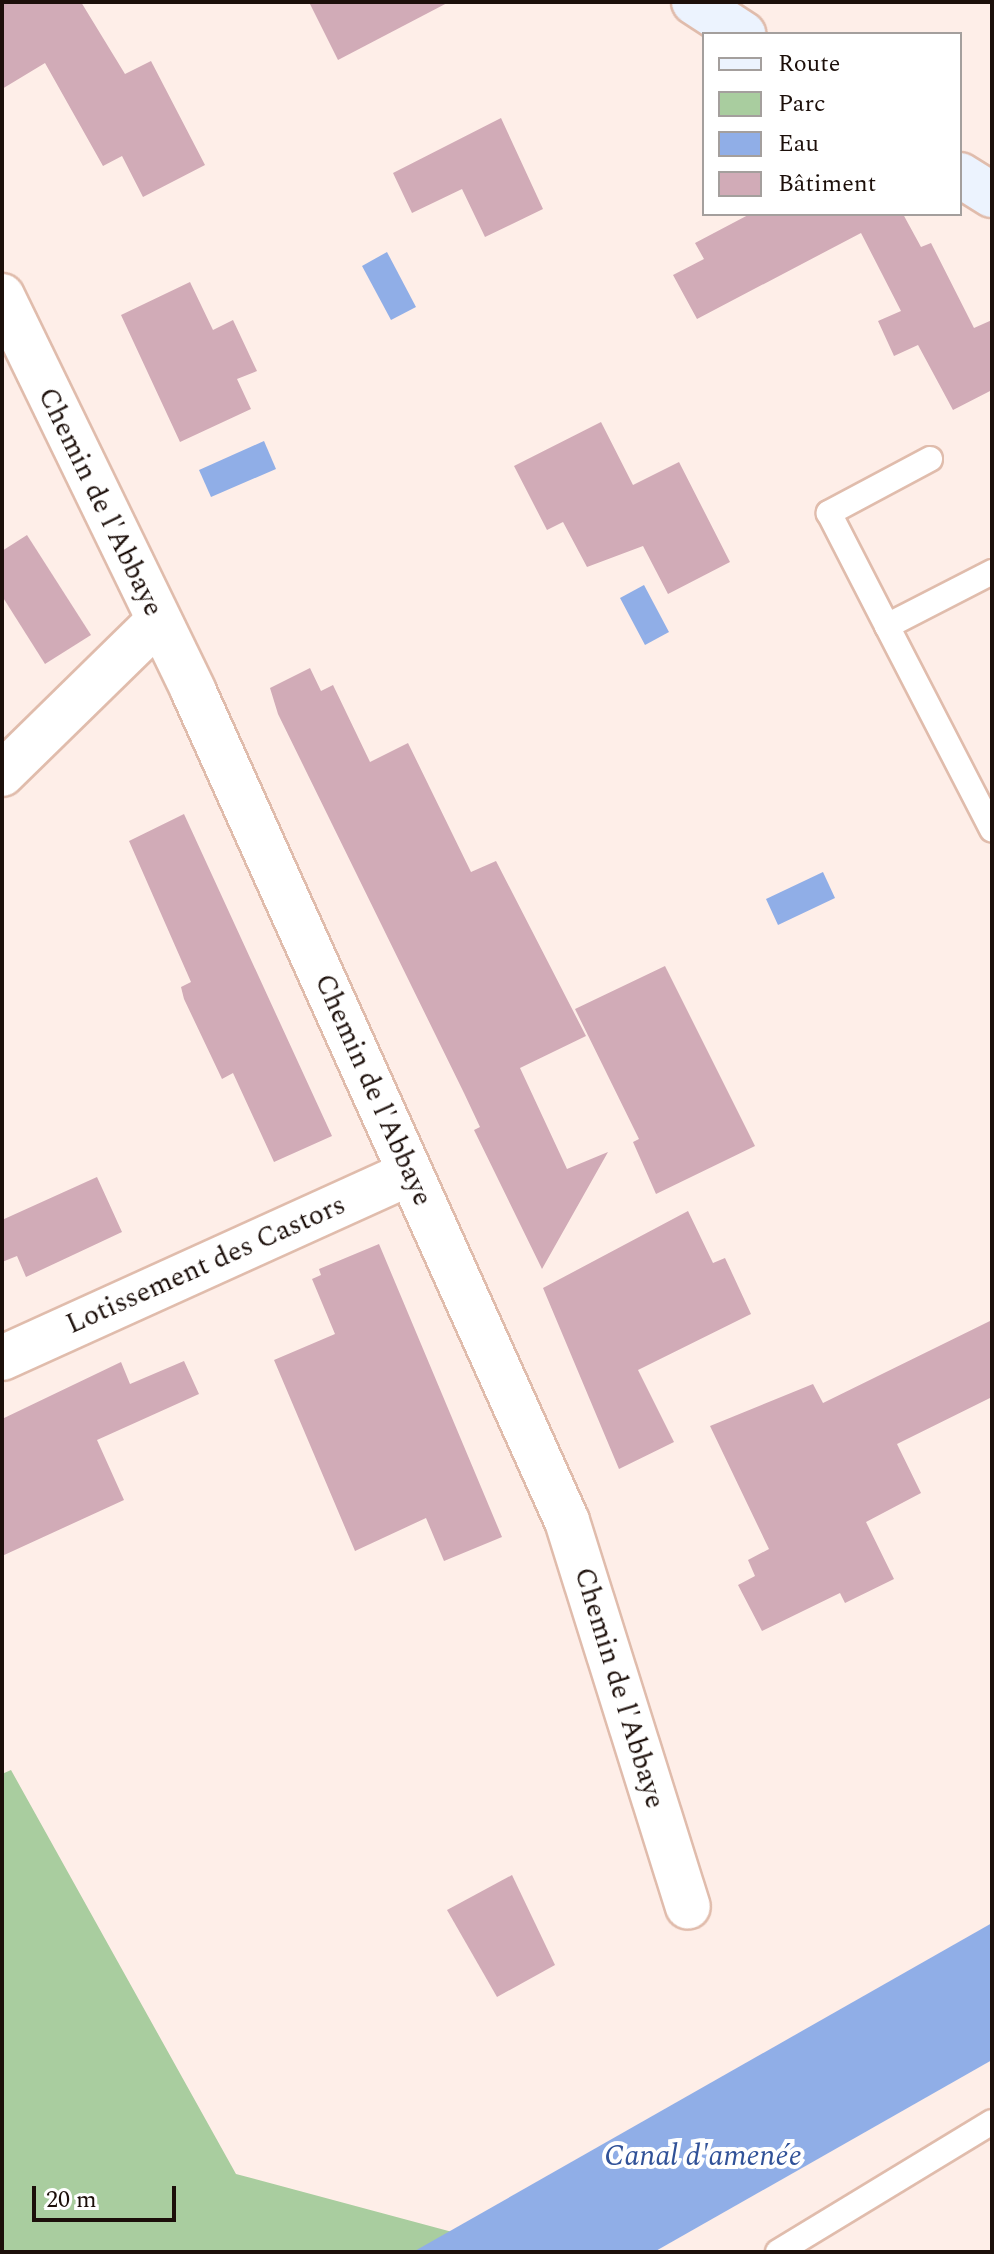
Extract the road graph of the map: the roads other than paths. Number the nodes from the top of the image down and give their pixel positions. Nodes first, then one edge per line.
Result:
1 (694, 2) edge
2 (740, 32) edge
3 (962, 176) edge
4 (992, 195) edge
5 (2, 296) edge
6 (930, 459) dead end
7 (992, 572) edge
8 (157, 622) junction
9 (887, 626) junction
10 (2, 774) edge
11 (992, 829) edge
12 (410, 1173) junction
13 (2, 1358) edge
14 (688, 1906) dead end
15 (992, 2122) edge
16 (778, 2252) edge

1 - 2 main road
3 - 4 main road
5 - 8 street, Chemin de l'Abbaye
6 - 9 lane
7 - 9 lane
8 - 10 street
8 - 12 street, Chemin de l'Abbaye
9 - 11 lane
12 - 13 street, Lotissement des Castors
12 - 14 street, Chemin de l'Abbaye
15 - 16 lane

